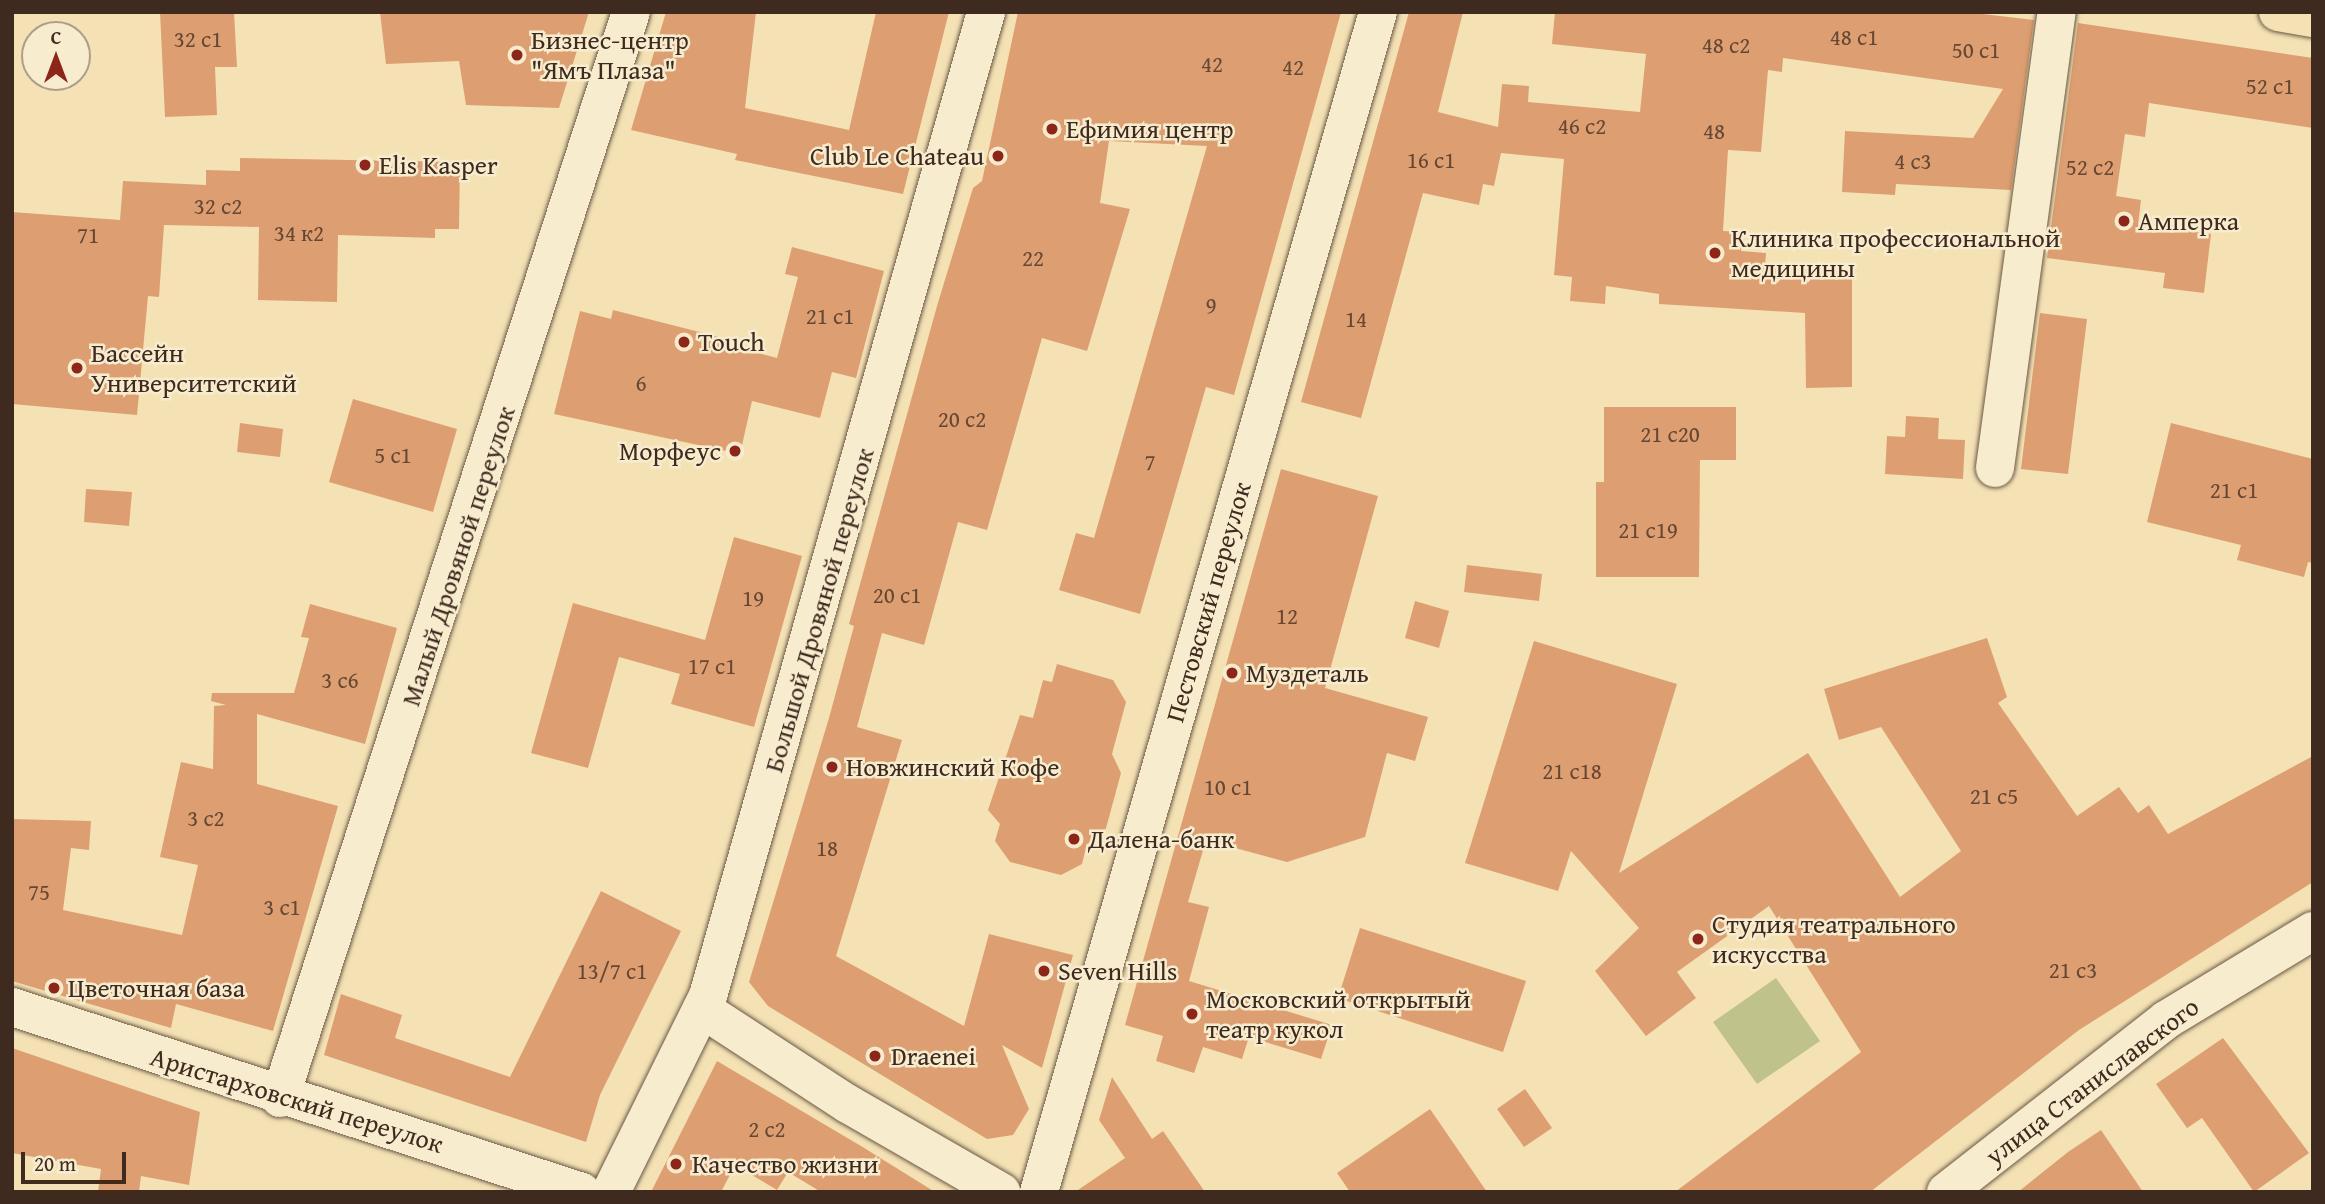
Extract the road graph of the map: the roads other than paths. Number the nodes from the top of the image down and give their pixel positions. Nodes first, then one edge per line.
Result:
1 (631, 12) edge
2 (986, 12) edge
3 (1378, 12) edge
4 (2057, 12) edge
5 (2278, 12) edge
6 (2313, 18) edge
7 (1995, 468) dead end
8 (2313, 931) edge
9 (12, 1007) edge
10 (702, 1009) junction
11 (280, 1098) junction
12 (582, 1192) edge
13 (611, 1192) edge
14 (1001, 1192) edge
15 (1039, 1192) edge
16 (1946, 1192) edge

1 - 11 street, Малый Дровяной переулок
2 - 10 street, Большой Дровяной переулок
3 - 15 street, Пестовский переулок
4 - 7 street
5 - 6 main road
8 - 16 street, улица Станиславского
9 - 11 street, Аристарховский переулок
10 - 13 street, Большой Дровяной переулок
10 - 14 street
11 - 12 street, Аристарховский переулок

